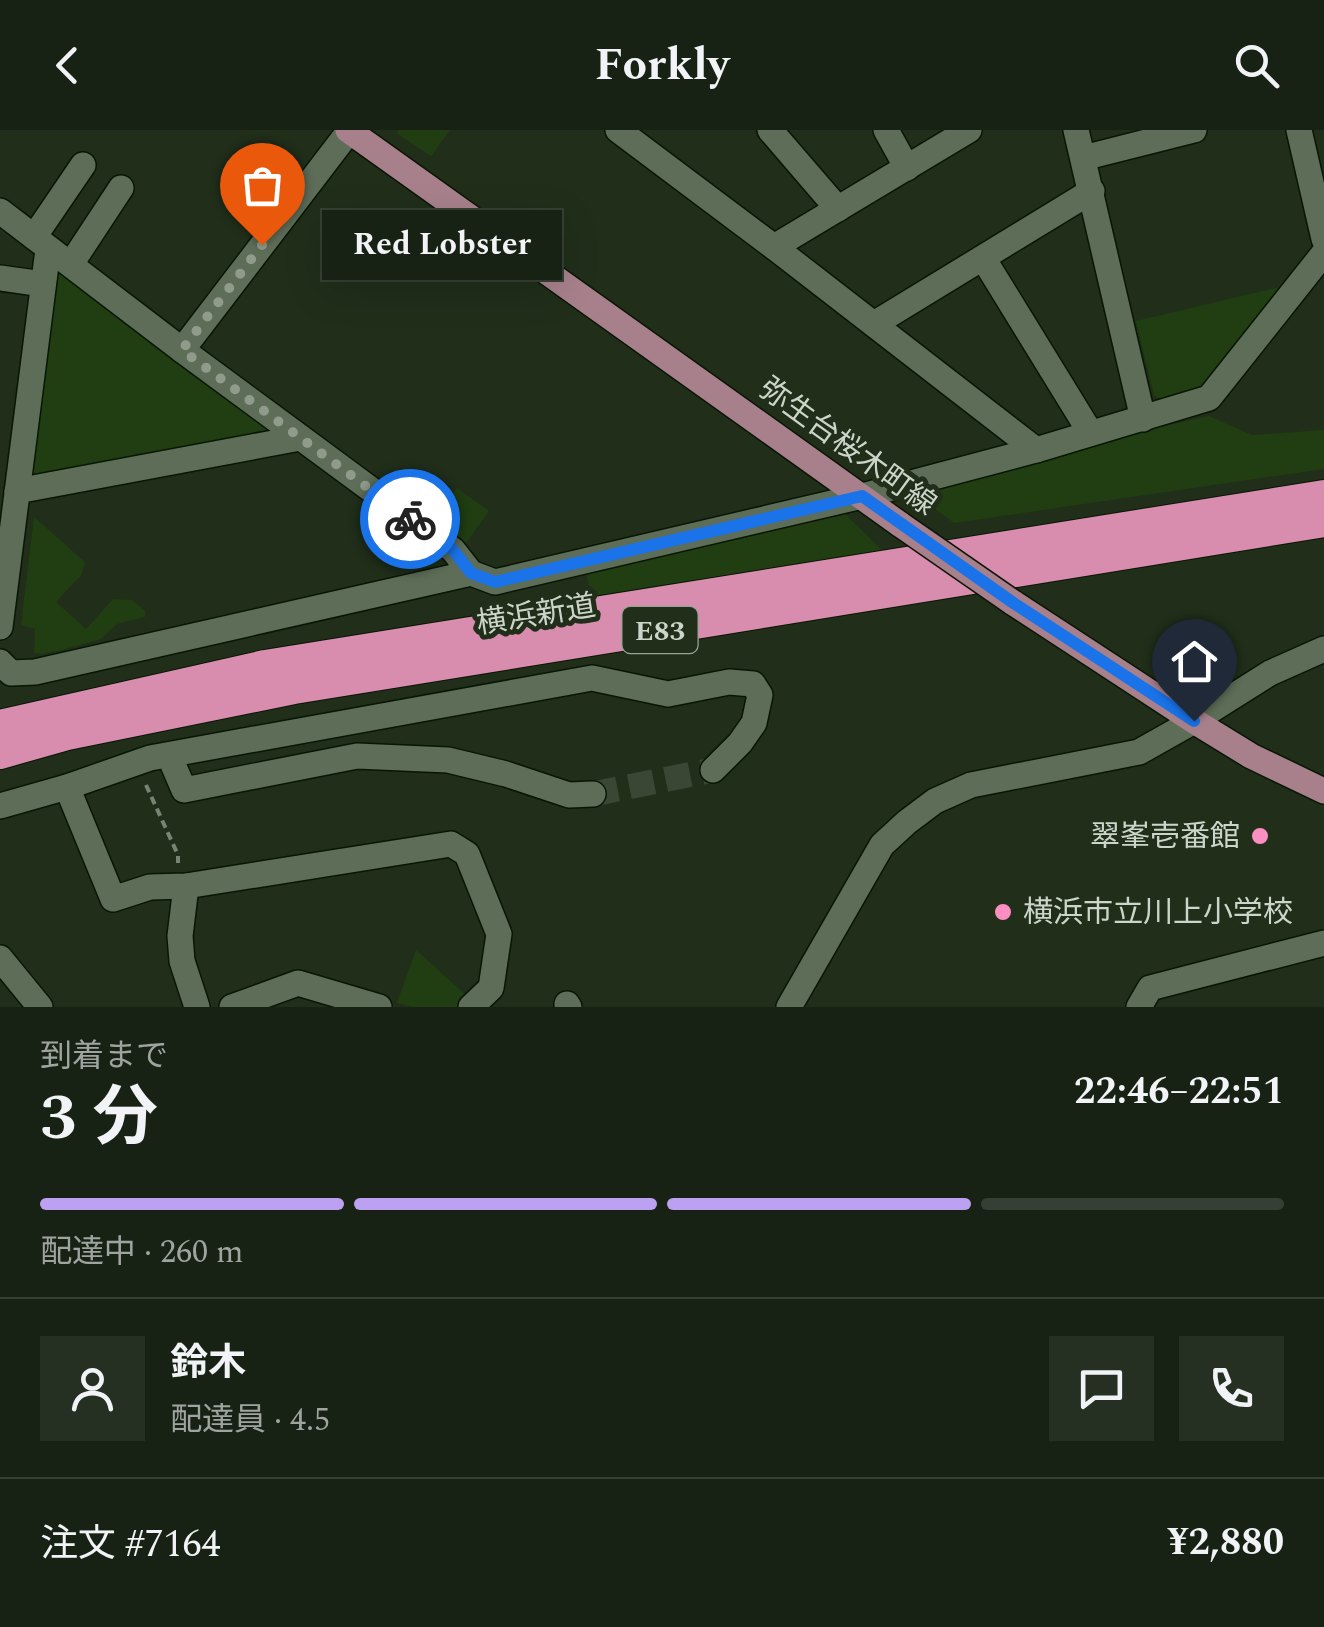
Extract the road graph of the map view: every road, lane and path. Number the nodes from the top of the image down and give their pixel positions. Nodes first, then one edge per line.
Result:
1 (349, 130) edge
2 (618, 130) edge
3 (770, 130) edge
4 (886, 130) edge
5 (968, 130) edge
6 (1076, 130) edge
7 (1194, 130) edge
8 (1299, 130) edge
9 (1083, 158) junction
10 (83, 164) dead end
11 (907, 168) junction
12 (121, 188) dead end
13 (1092, 191) junction
14 (838, 210) junction
15 (0, 211) edge
16 (1324, 239) edge
17 (774, 248) junction
18 (52, 250) junction
19 (1324, 253) edge
20 (983, 258) junction
21 (0, 278) edge
22 (43, 284) junction
23 (874, 324) junction
24 (182, 350) junction
25 (1143, 419) junction
26 (1090, 432) junction
27 (300, 438) junction
28 (1036, 450) junction
29 (12, 479) edge
30 (1324, 495) edge
31 (862, 496) junction
32 (1324, 522) edge
33 (471, 573) junction
34 (0, 627) edge
35 (1324, 649) edge
36 (0, 662) edge
37 (1194, 721) junction
38 (0, 725) edge
39 (0, 754) edge
40 (154, 765) junction
41 (713, 770) tunnel mouth
42 (68, 787) junction
43 (1324, 792) edge
44 (593, 794) tunnel mouth
45 (0, 806) edge
46 (178, 855) dead end
47 (186, 886) junction
48 (1324, 944) edge
49 (0, 958) edge
50 (1163, 996) edge
51 (40, 1007) edge
52 (197, 1007) edge
53 (232, 1007) edge
54 (379, 1007) edge
55 (471, 1007) edge
56 (789, 1007) edge
57 (1140, 1007) edge

1 - 24 street
1 - 31 main road, 弥生台桜木町線
2 - 17 street
3 - 14 street
4 - 11 street
5 - 11 street
6 - 9 street
7 - 9 street
8 - 16 street
9 - 13 street
10 - 18 street
11 - 14 street
12 - 18 street
13 - 20 street
13 - 25 street
14 - 17 street
15 - 18 street
17 - 23 street
18 - 22 street
18 - 24 street
19 - 25 street
20 - 23 street
20 - 26 street
21 - 22 street
22 - 29 street
23 - 28 street
24 - 27 street
25 - 26 street
26 - 28 street
27 - 29 street
27 - 33 street
28 - 31 street
29 - 34 street
30 - 38 highway, 横浜新道 / E83
31 - 33 street
31 - 37 main road, 弥生台桜木町線, bridge
32 - 39 highway, 横浜新道 / E83
33 - 36 street
35 - 37 street
37 - 43 main road, 弥生台桜木町線
37 - 56 street
40 - 41 street
40 - 42 street
40 - 44 street
40 - 46 path
42 - 45 street
42 - 47 street
47 - 52 street
47 - 55 street
48 - 50 street
49 - 51 street
50 - 57 street
53 - 54 street

